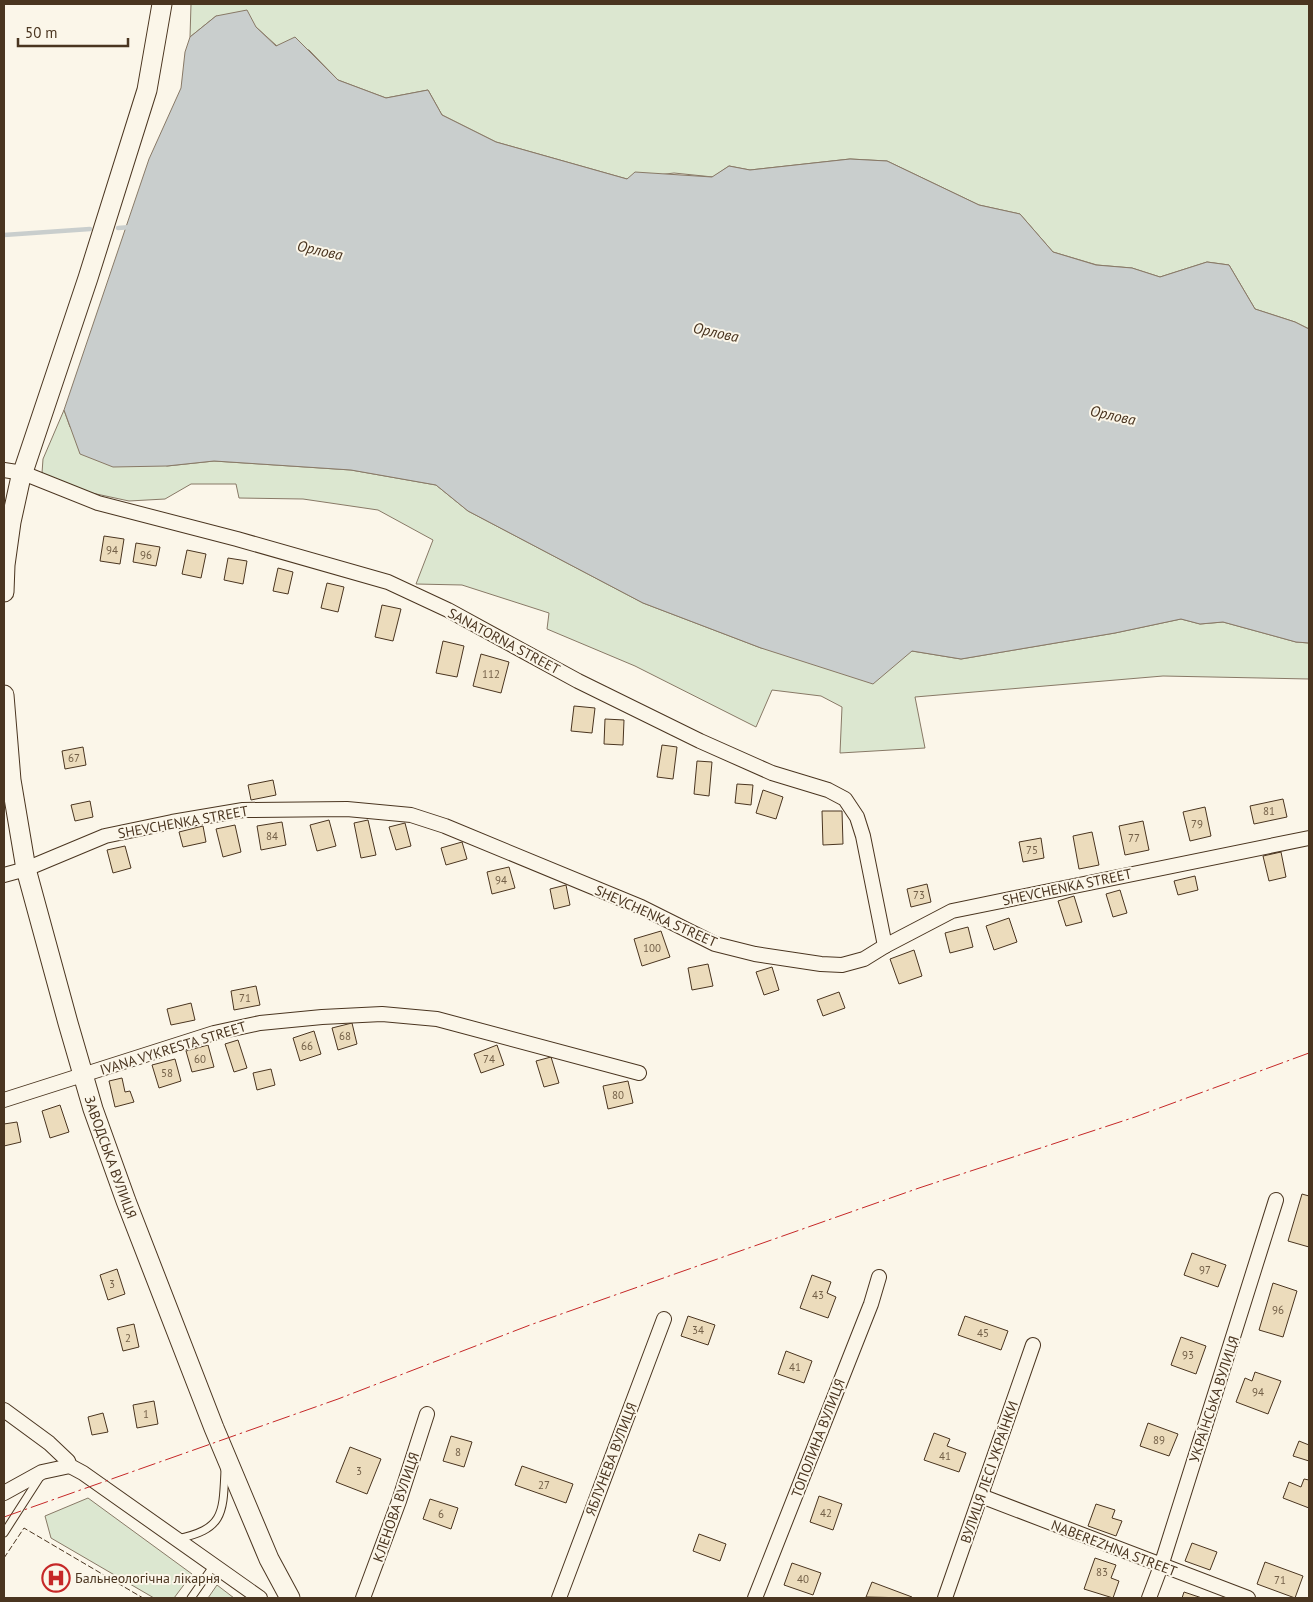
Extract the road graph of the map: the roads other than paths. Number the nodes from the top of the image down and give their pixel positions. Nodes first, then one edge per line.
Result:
1 (162, 4) edge
2 (4, 470) edge
3 (23, 472) junction
4 (4, 592) edge
5 (4, 694) edge
6 (1309, 838) edge
7 (26, 869) junction
8 (4, 875) edge
9 (885, 946) junction
10 (639, 1073) dead end
11 (83, 1075) junction
12 (4, 1100) edge
13 (1276, 1200) dead end
14 (879, 1277) dead end
15 (664, 1319) dead end
16 (1033, 1345) dead end
17 (4, 1410) edge
18 (427, 1414) dead end
19 (226, 1457) junction
20 (70, 1466) junction
21 (42, 1472) junction
22 (4, 1493) edge
23 (981, 1496) junction
24 (4, 1533) edge
25 (177, 1540) junction
26 (214, 1565) junction
27 (1161, 1566) junction
28 (191, 1598) edge
29 (260, 1598) edge
30 (290, 1598) edge
31 (363, 1598) edge
32 (559, 1598) edge
33 (755, 1598) edge
34 (945, 1598) edge
35 (1149, 1598) edge
36 (1248, 1598) edge

1 - 3 street
2 - 3 street, SANATORNA STREET
3 - 4 street
3 - 9 street, SANATORNA STREET
5 - 7 street, ЗАВОДСЬКА ВУЛИЦЯ
6 - 9 street, SHEVCHENKA STREET
7 - 8 street, SHEVCHENKA STREET
7 - 9 street, SHEVCHENKA STREET
7 - 11 street, ЗАВОДСЬКА ВУЛИЦЯ
10 - 11 street, IVANA VYKRESTA STREET
11 - 12 street, IVANA VYKRESTA STREET
11 - 19 street, ЗАВОДСЬКА ВУЛИЦЯ
13 - 27 street, УКРАЇНСЬКА ВУЛИЦЯ
14 - 33 street, ТОПОЛИНА ВУЛИЦЯ
15 - 32 street, ЯБЛУНЕВА ВУЛИЦЯ
16 - 23 street, ВУЛИЦЯ ЛЕСІ УКРАЇНКИ
17 - 20 street
18 - 31 street, КЛЕНОВА ВУЛИЦЯ
19 - 25 lane
19 - 30 street, ЗАВОДСЬКА ВУЛИЦЯ
20 - 21 street
20 - 25 street
21 - 22 street
21 - 24 lane
23 - 27 street, NABEREZHNA STREET
23 - 34 street, ВУЛИЦЯ ЛЕСІ УКРАЇНКИ
25 - 26 street
26 - 28 lane
26 - 29 street
27 - 35 street, УКРАЇНСЬКА ВУЛИЦЯ
27 - 36 street, NABEREZHNA STREET

